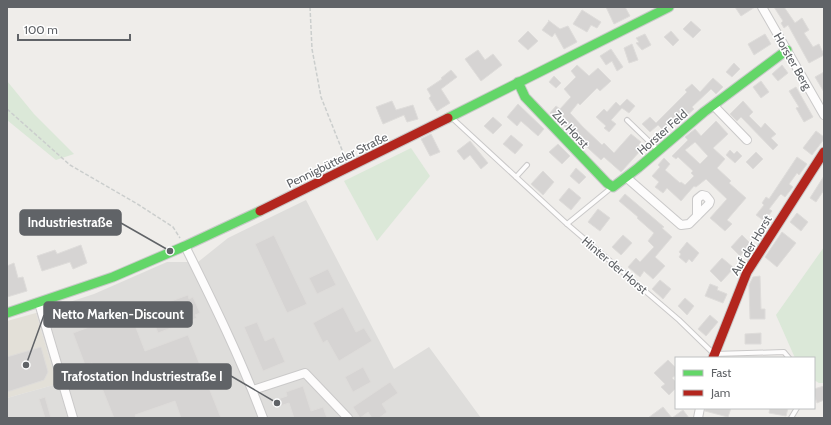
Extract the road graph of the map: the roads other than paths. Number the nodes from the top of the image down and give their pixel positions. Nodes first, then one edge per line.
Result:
1 (669, 7) edge
2 (762, 7) edge
3 (787, 50) junction
4 (518, 82) junction
5 (713, 105) junction
6 (824, 115) edge
7 (451, 116) junction
8 (627, 120) dead end
9 (747, 140) dead end
10 (658, 150) junction
11 (824, 152) edge
12 (527, 165) dead end
13 (516, 177) junction
14 (627, 178) junction
15 (613, 187) junction
16 (697, 216) dead end
17 (567, 224) junction
18 (185, 246) junction
19 (39, 303) junction
20 (7, 313) edge
21 (713, 356) edge
22 (788, 357) edge
23 (253, 390) junction
24 (796, 409) edge
25 (73, 418) edge
26 (263, 418) edge
27 (348, 418) edge
28 (790, 418) edge

1 - 4 street, Pennigbütteler Straße
2 - 3 street, Horster Berg
3 - 5 street, Horster Feld
3 - 6 street, Horster Berg
4 - 7 street, Pennigbütteler Straße
4 - 15 street, Zur Horst
5 - 9 street
5 - 10 street, Horster Feld
7 - 13 lane, Hinter der Horst
7 - 18 street, Pennigbütteler Straße
8 - 10 lane
10 - 14 street, Horster Feld
11 - 21 street, Auf der Horst
12 - 13 lane
13 - 17 lane, Hinter der Horst
14 - 15 street, Horster Feld
14 - 16 street
15 - 17 lane, Horster Feld
17 - 21 lane, Hinter der Horst
18 - 19 street, Pennigbütteler Straße
18 - 23 street
19 - 20 street, Pennigbütteler Straße
19 - 25 street
21 - 22 lane
23 - 26 street
23 - 27 street
24 - 28 lane

